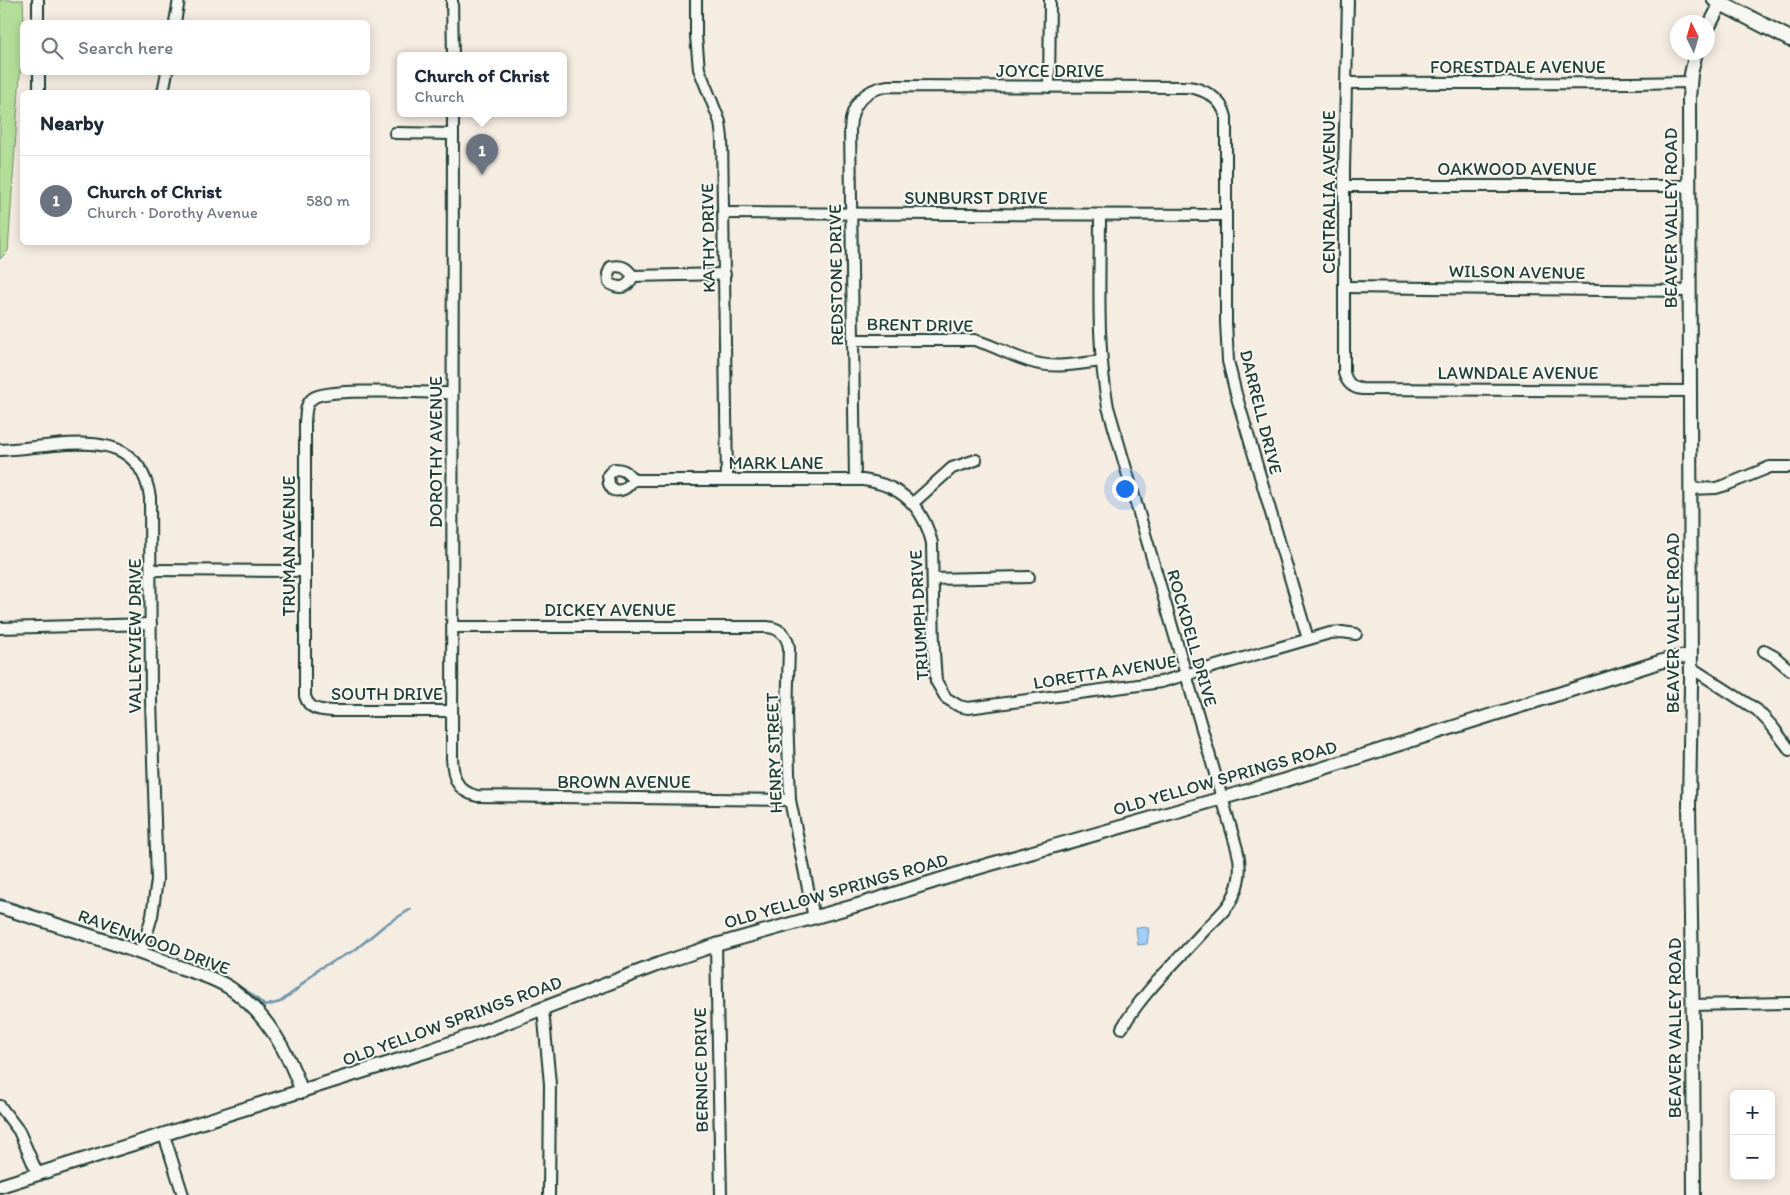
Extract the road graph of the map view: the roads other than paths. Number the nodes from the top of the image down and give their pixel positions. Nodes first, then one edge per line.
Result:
1 (38, 0) edge
2 (179, 0) edge
3 (452, 0) edge
4 (696, 0) edge
5 (1050, 0) edge
6 (1348, 0) edge
7 (1718, 2) edge
8 (1713, 15) edge
9 (38, 20) edge
10 (175, 20) edge
11 (1790, 38) edge
12 (453, 52) edge
13 (1694, 60) edge
14 (39, 75) edge
15 (166, 75) edge
16 (1690, 82) junction
17 (1346, 83) junction
18 (882, 87) joint
19 (1049, 87) junction
20 (40, 90) edge
21 (163, 90) edge
22 (1215, 99) joint
23 (453, 117) edge
24 (395, 133) dead end
25 (453, 134) junction
26 (1345, 186) junction
27 (1689, 186) junction
28 (724, 213) junction
29 (852, 214) junction
30 (1100, 215) junction
31 (1226, 215) junction
32 (725, 274) junction
33 (633, 276) dead end
34 (1345, 287) junction
35 (1689, 292) junction
36 (853, 340) junction
37 (1102, 361) junction
38 (1348, 383) joint
39 (1690, 391) junction
40 (452, 393) junction
41 (0, 450) edge
42 (976, 460) dead end
43 (1790, 467) edge
44 (727, 479) junction
45 (855, 479) junction
46 (633, 480) dead end
47 (1690, 489) junction
48 (913, 503) junction
49 (151, 570) junction
50 (305, 571) junction
51 (1028, 577) dead end
52 (934, 579) junction
53 (151, 624) junction
54 (453, 627) junction
55 (767, 627) joint
56 (0, 628) edge
57 (1356, 634) dead end
58 (1308, 639) junction
59 (1764, 651) dead end
60 (1690, 661) junction
61 (1790, 670) edge
62 (1186, 675) junction
63 (946, 698) joint
64 (322, 710) joint
65 (452, 711) junction
66 (1790, 750) edge
67 (460, 788) joint
68 (1222, 798) junction
69 (790, 800) junction
70 (0, 907) edge
71 (814, 918) junction
72 (716, 945) junction
73 (141, 953) junction
74 (1790, 1003) edge
75 (1692, 1005) junction
76 (542, 1009) junction
77 (1122, 1028) dead end
78 (302, 1092) junction
79 (0, 1106) edge
80 (164, 1135) junction
81 (38, 1175) junction
82 (0, 1186) edge
83 (183, 1195) edge
84 (549, 1195) edge
85 (721, 1195) edge
86 (1694, 1195) edge

1 - 9 street
2 - 10 street
3 - 12 street
4 - 28 street, KATHY DRIVE
5 - 19 street
6 - 17 street, CENTRALIA AVENUE
7 - 8 street
7 - 11 main road
13 - 16 street, BEAVER VALLEY ROAD
14 - 20 street
15 - 21 street
16 - 17 street, FORESTDALE AVENUE
16 - 27 street, BEAVER VALLEY ROAD
17 - 26 street, CENTRALIA AVENUE
18 - 19 street, JOYCE DRIVE
18 - 29 street, REDSTONE DRIVE
19 - 22 street, JOYCE DRIVE
22 - 31 street, DARRELL DRIVE
23 - 25 street, DOROTHY AVENUE
24 - 25 street
25 - 40 street, DOROTHY AVENUE
26 - 27 street, OAKWOOD AVENUE
26 - 34 street, CENTRALIA AVENUE
27 - 35 street, BEAVER VALLEY ROAD
28 - 29 street, SUNBURST DRIVE
28 - 32 street, KATHY DRIVE
29 - 30 street, SUNBURST DRIVE
29 - 36 street, REDSTONE DRIVE
30 - 31 street, SUNBURST DRIVE
30 - 37 street, ROCKDELL DRIVE
31 - 58 street, DARRELL DRIVE
32 - 33 street
32 - 44 street, KATHY DRIVE
34 - 35 street, WILSON AVENUE
34 - 38 street, CENTRALIA AVENUE
35 - 39 street, BEAVER VALLEY ROAD
36 - 37 street, BRENT DRIVE
36 - 45 street, REDSTONE DRIVE
37 - 62 street, ROCKDELL DRIVE
38 - 39 street, LAWNDALE AVENUE
39 - 47 street, BEAVER VALLEY ROAD
40 - 50 street, TRUMAN AVENUE
40 - 54 street, DOROTHY AVENUE
41 - 49 street, VALLEYVIEW DRIVE
42 - 48 street
43 - 47 street
44 - 45 street, MARK LANE
44 - 46 street, MARK LANE
45 - 48 street, MARK LANE
47 - 60 street, BEAVER VALLEY ROAD
48 - 52 street, TRIUMPH DRIVE
49 - 50 street
49 - 53 street, VALLEYVIEW DRIVE
50 - 64 street, TRUMAN AVENUE
51 - 52 street
52 - 63 street, TRIUMPH DRIVE
53 - 56 street
53 - 73 street, VALLEYVIEW DRIVE
54 - 55 street, DICKEY AVENUE
54 - 65 street, DOROTHY AVENUE
55 - 69 street, HENRY STREET
57 - 58 street, LORETTA AVENUE
58 - 62 street, LORETTA AVENUE
59 - 61 street
60 - 66 street
60 - 68 street, OLD YELLOW SPRINGS ROAD
60 - 75 street, BEAVER VALLEY ROAD
62 - 63 street, LORETTA AVENUE
62 - 68 street, ROCKDELL DRIVE
64 - 65 street, SOUTH DRIVE
65 - 67 street, DOROTHY AVENUE
67 - 69 street, BROWN AVENUE
68 - 71 street, OLD YELLOW SPRINGS ROAD
68 - 77 street, ROCKDELL DRIVE
69 - 71 street, HENRY STREET
70 - 73 street, RAVENWOOD DRIVE
71 - 72 street, OLD YELLOW SPRINGS ROAD
72 - 76 street, OLD YELLOW SPRINGS ROAD
72 - 85 street, BERNICE DRIVE
73 - 78 street, RAVENWOOD DRIVE
74 - 75 street
75 - 86 street, BEAVER VALLEY ROAD
76 - 78 street, OLD YELLOW SPRINGS ROAD
76 - 84 street
78 - 80 street, OLD YELLOW SPRINGS ROAD
79 - 81 street
80 - 81 street, OLD YELLOW SPRINGS ROAD
80 - 83 street
81 - 82 street, OLD YELLOW SPRINGS ROAD

